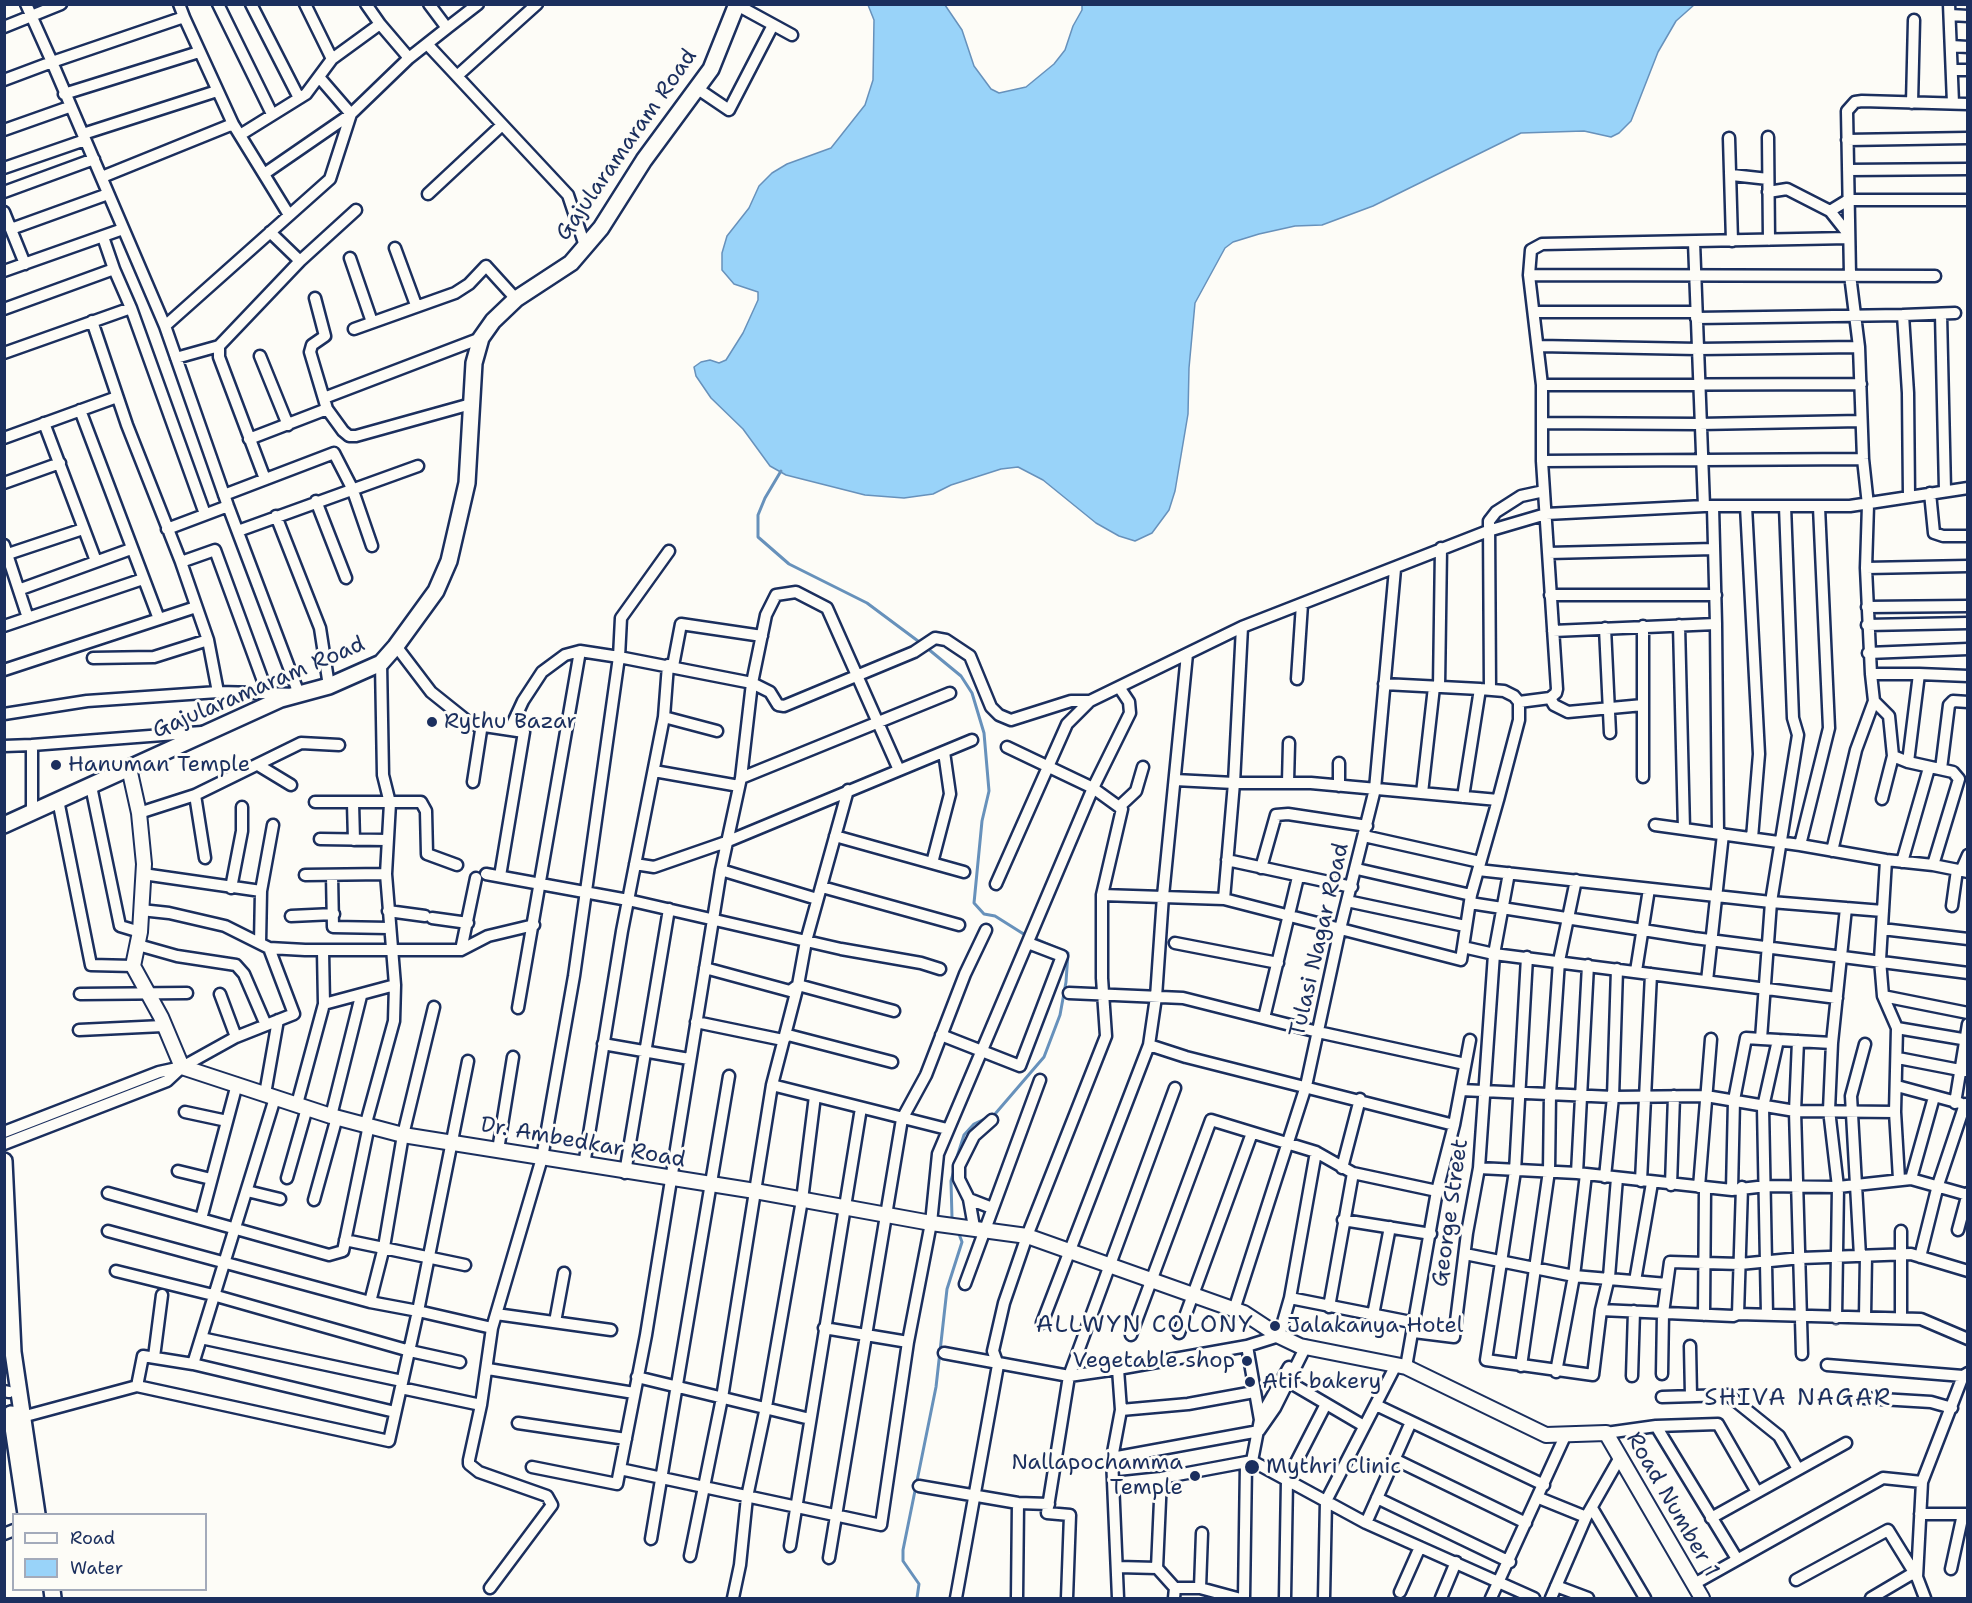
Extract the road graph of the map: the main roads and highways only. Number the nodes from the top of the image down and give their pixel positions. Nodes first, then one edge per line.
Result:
1 (737, 5) edge
2 (130, 771) junction
3 (4, 825) edge
4 (4, 833) edge
5 (4, 1161) edge
6 (4, 1346) edge
7 (5, 1351) edge
8 (7, 1391) edge
9 (13, 1424) edge
10 (11, 1462) edge
11 (26, 1513) edge
12 (36, 1513) edge

1 - 2 main road, Gajularamaram Road
2 - 3 main road, Gajularamaram Road
2 - 4 main road
5 - 9 main road
6 - 7 main road
7 - 8 main road
8 - 9 main road
9 - 10 main road
9 - 12 main road
10 - 11 main road

